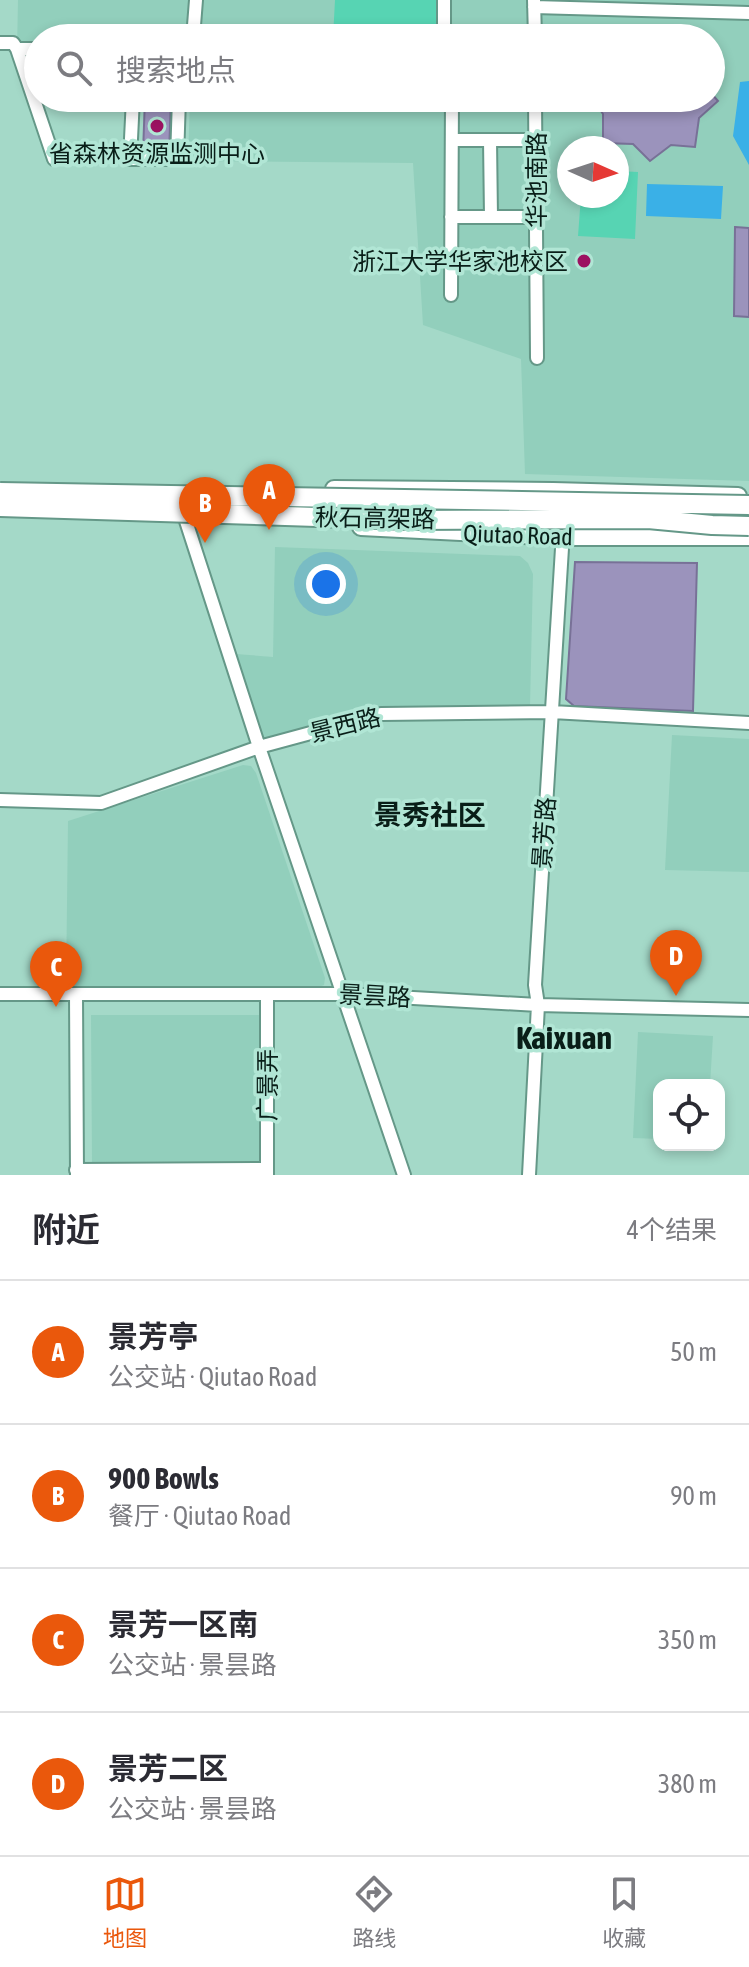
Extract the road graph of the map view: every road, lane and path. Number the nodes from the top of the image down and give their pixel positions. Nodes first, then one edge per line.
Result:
1 (196, 0) edge
2 (444, 0) edge
3 (534, 4) edge
4 (749, 13) edge
5 (193, 24) edge
6 (444, 24) edge
7 (535, 24) edge
8 (0, 43) edge
9 (17, 49) junction
10 (24, 49) edge
11 (24, 64) edge
12 (41, 112) edge
13 (132, 112) edge
14 (179, 112) edge
15 (452, 112) edge
16 (535, 112) edge
17 (452, 140) junction
18 (490, 140) junction
19 (535, 140) junction
20 (54, 159) dead end
21 (451, 217) junction
22 (491, 217) junction
23 (536, 217) junction
24 (451, 295) dead end
25 (537, 358) dead end
26 (0, 487) edge
27 (565, 491) junction
28 (749, 496) edge
29 (749, 505) edge
30 (0, 507) edge
31 (0, 514) edge
32 (185, 518) junction
33 (749, 526) edge
34 (563, 537) junction
35 (749, 537) edge
36 (552, 712) junction
37 (749, 723) edge
38 (259, 747) junction
39 (0, 800) edge
40 (0, 994) edge
41 (76, 994) junction
42 (267, 994) junction
43 (343, 994) junction
44 (538, 1005) junction
45 (749, 1010) edge
46 (76, 1172) edge
47 (267, 1172) edge
48 (404, 1175) edge
49 (529, 1175) edge

1 - 5 street
2 - 6 street
3 - 4 street
3 - 7 street
8 - 9 street
9 - 10 street
9 - 11 street
12 - 20 street
13 - 14 street
15 - 17 street
16 - 19 street, 华池南路
17 - 18 street
17 - 21 street
18 - 19 street
18 - 22 street
19 - 23 street, 华池南路
21 - 22 street
21 - 24 street
22 - 23 street
23 - 25 street, 华池南路
26 - 27 main road, Qiutao Road
26 - 29 highway, 秋石高架路, bridge
27 - 28 main road, Qiutao Road
27 - 34 street, 景芳路
30 - 33 highway, 秋石高架路, bridge
31 - 32 main road, Qiutao Road
32 - 34 main road, Qiutao Road
32 - 38 street
34 - 35 main road, Qiutao Road
34 - 36 street, 景芳路
36 - 37 street, 景西路
36 - 38 street, 景西路
36 - 44 street, 景芳路
38 - 39 street, 景西路
38 - 43 street
40 - 41 street, 景昙路
41 - 42 street, 景昙路
41 - 46 street
42 - 43 street, 景昙路
42 - 47 street, 广景弄
43 - 44 street, 景昙路
43 - 48 street
44 - 45 street, 景昙路
44 - 49 street, 景芳路
46 - 47 street

